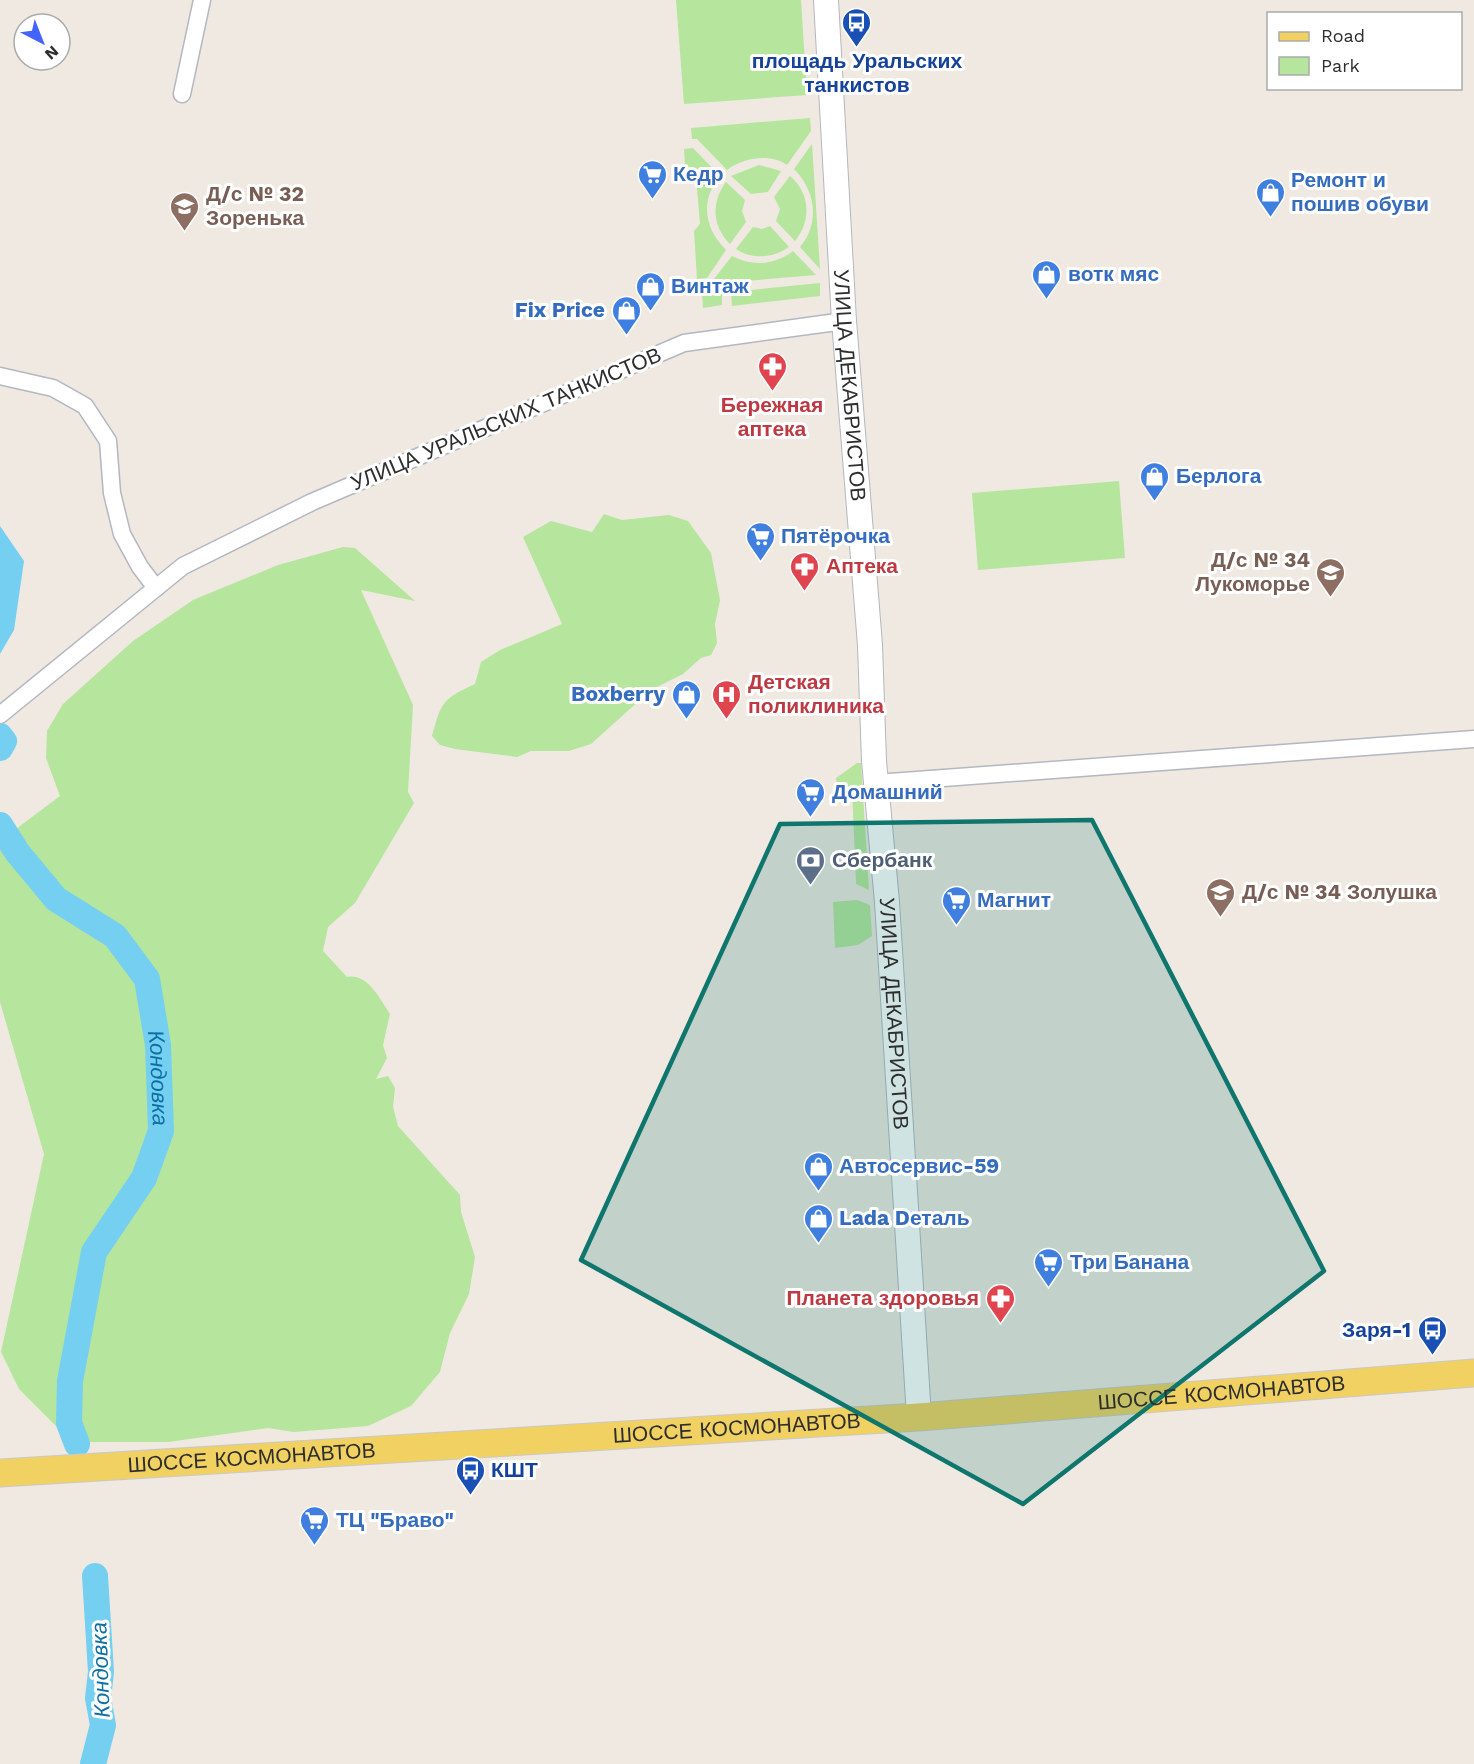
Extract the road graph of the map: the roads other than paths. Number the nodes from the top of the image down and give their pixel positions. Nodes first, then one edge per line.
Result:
1 (202, 0) edge
2 (826, 0) edge
3 (183, 94) dead end
4 (844, 321) junction
5 (0, 376) edge
6 (156, 588) junction
7 (6, 711) edge
8 (1474, 739) edge
9 (876, 783) junction
10 (1474, 1373) edge
11 (919, 1417) junction
12 (2, 1469) edge

1 - 3 street
2 - 4 street, УЛИЦА ДЕКАБРИСТОВ
4 - 6 street, УЛИЦА УРАЛЬСКИХ ТАНКИСТОВ
4 - 9 street, УЛИЦА ДЕКАБРИСТОВ
5 - 6 street
6 - 7 street, УЛИЦА УРАЛЬСКИХ ТАНКИСТОВ
8 - 9 street
9 - 11 street, УЛИЦА ДЕКАБРИСТОВ
10 - 11 main road, ШОССЕ КОСМОНАВТОВ
11 - 12 main road, ШОССЕ КОСМОНАВТОВ

